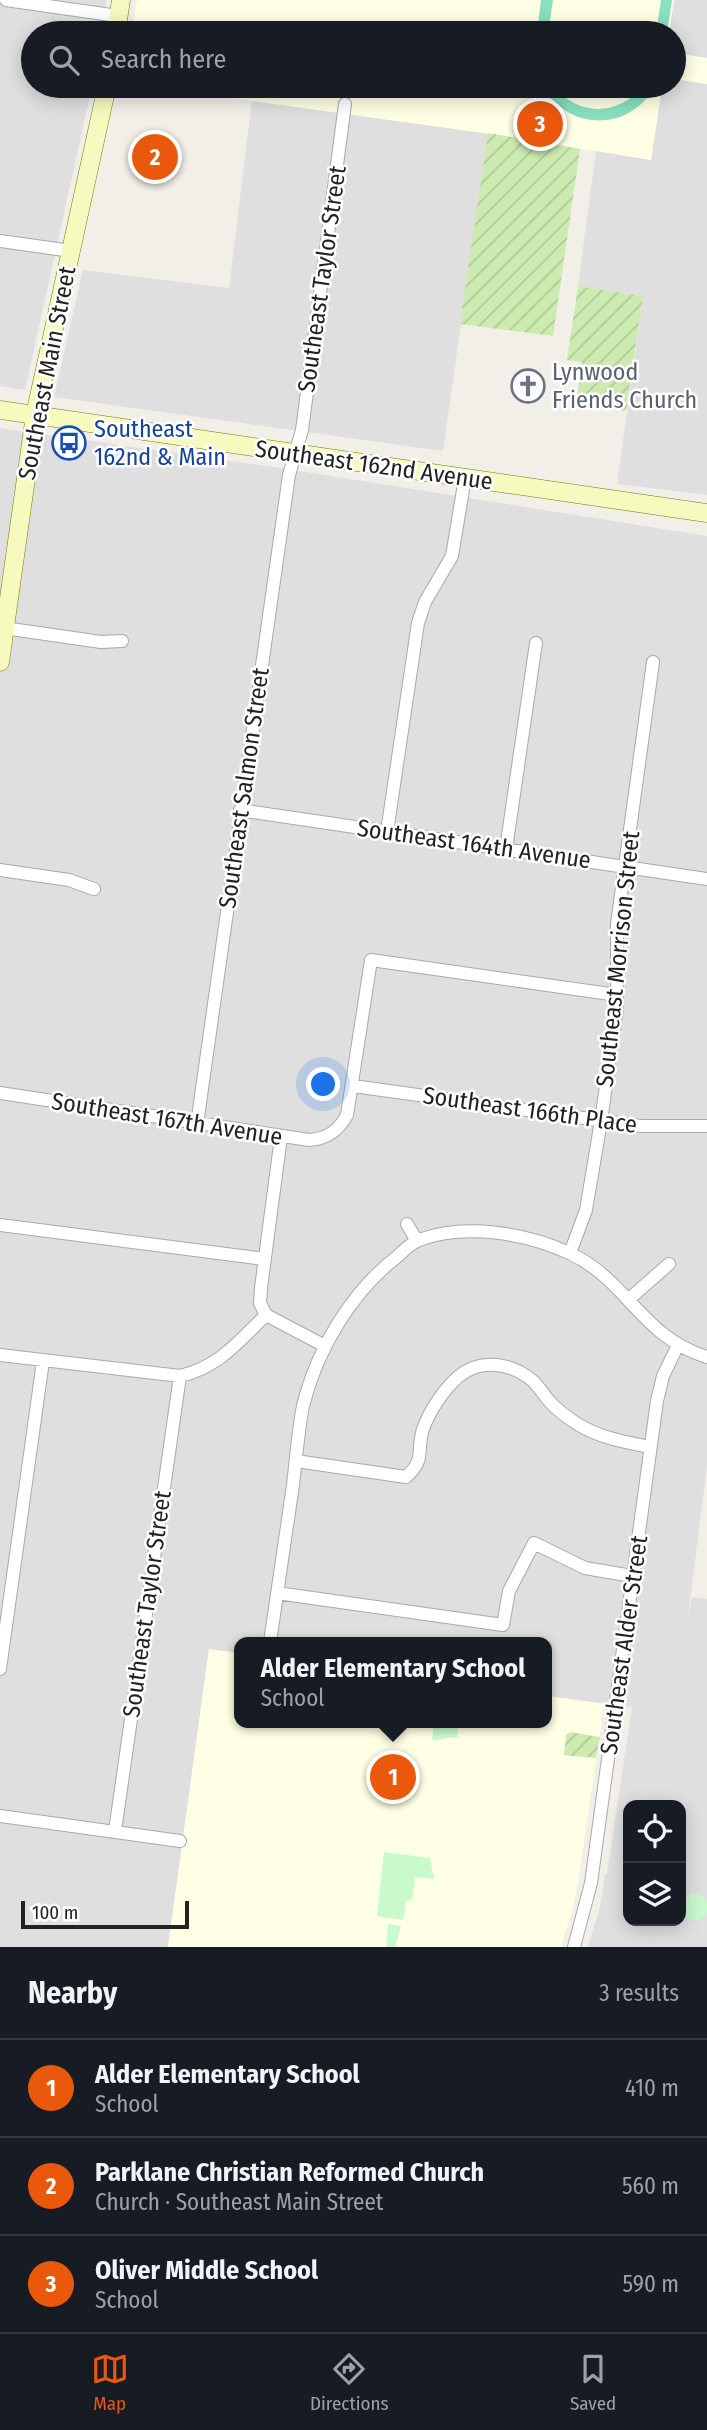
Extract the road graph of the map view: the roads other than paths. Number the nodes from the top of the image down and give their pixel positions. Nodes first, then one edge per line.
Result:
1 (6, 0) edge
2 (118, 16) edge
3 (104, 98) edge
4 (345, 104) dead end
5 (0, 241) edge
6 (71, 251) junction
7 (0, 410) edge
8 (35, 415) junction
9 (295, 453) junction
10 (465, 478) junction
11 (707, 513) edge
12 (7, 567) edge
13 (5, 628) junction
14 (122, 641) dead end
15 (536, 643) dead end
16 (0, 662) edge
17 (653, 662) dead end
18 (240, 810) junction
19 (387, 832) junction
20 (506, 849) junction
21 (625, 867) junction
22 (0, 870) edge
23 (707, 878) edge
24 (94, 889) dead end
25 (617, 995) junction
26 (354, 1086) junction
27 (0, 1093) edge
28 (601, 1121) junction
29 (197, 1124) junction
30 (707, 1126) edge
31 (281, 1137) junction
32 (407, 1224) dead end
33 (0, 1225) edge
34 (417, 1241) junction
35 (570, 1253) junction
36 (265, 1259) junction
37 (669, 1264) dead end
38 (628, 1300) junction
39 (265, 1315) junction
40 (678, 1345) junction
41 (326, 1346) junction
42 (0, 1355) edge
43 (707, 1357) edge
44 (43, 1361) junction
45 (180, 1376) junction
46 (650, 1447) junction
47 (296, 1461) junction
48 (632, 1576) junction
49 (277, 1593) junction
50 (271, 1637) edge
51 (0, 1669) edge
52 (0, 1816) edge
53 (115, 1832) junction
54 (180, 1840) dead end
55 (574, 1947) edge

1 - 2 street
3 - 6 main road, Southeast Main Street
4 - 9 street, Southeast Taylor Street
5 - 6 street
6 - 8 main road, Southeast Main Street
7 - 8 main road, Southeast 162nd Avenue
8 - 9 main road, Southeast 162nd Avenue
8 - 12 main road, Southeast Main Street
9 - 10 main road, Southeast 162nd Avenue
9 - 18 street, Southeast Salmon Street
10 - 11 main road, Southeast 162nd Avenue
10 - 19 street
12 - 13 main road, Southeast Main Street
13 - 14 street
13 - 16 main road, Southeast Main Street
15 - 20 street
17 - 21 street, Southeast Morrison Street
18 - 19 street, Southeast 164th Avenue
18 - 29 street, Southeast Salmon Street
19 - 20 street, Southeast 164th Avenue
20 - 21 street, Southeast 164th Avenue
21 - 23 street, Southeast 164th Avenue
21 - 25 street, Southeast Morrison Street
22 - 24 street
25 - 26 street
25 - 28 street, Southeast Morrison Street
26 - 28 street, Southeast 166th Place
26 - 31 street, Southeast 167th Avenue
27 - 29 street, Southeast 167th Avenue
28 - 30 street, Southeast 166th Place
28 - 35 street, Southeast Morrison Street
29 - 31 street, Southeast 167th Avenue
31 - 36 street
32 - 34 street
33 - 36 street
34 - 35 street
34 - 41 street
35 - 38 street
36 - 39 street
37 - 38 street
38 - 40 street
39 - 41 street
39 - 45 street
40 - 43 street
40 - 46 street, Southeast Alder Street
41 - 47 street
42 - 44 street
44 - 45 street
44 - 51 street
45 - 53 street, Southeast Taylor Street
46 - 47 street
46 - 48 street, Southeast Alder Street
47 - 49 street
48 - 49 street
48 - 55 street, Southeast Alder Street
49 - 50 street
52 - 53 street
53 - 54 street

